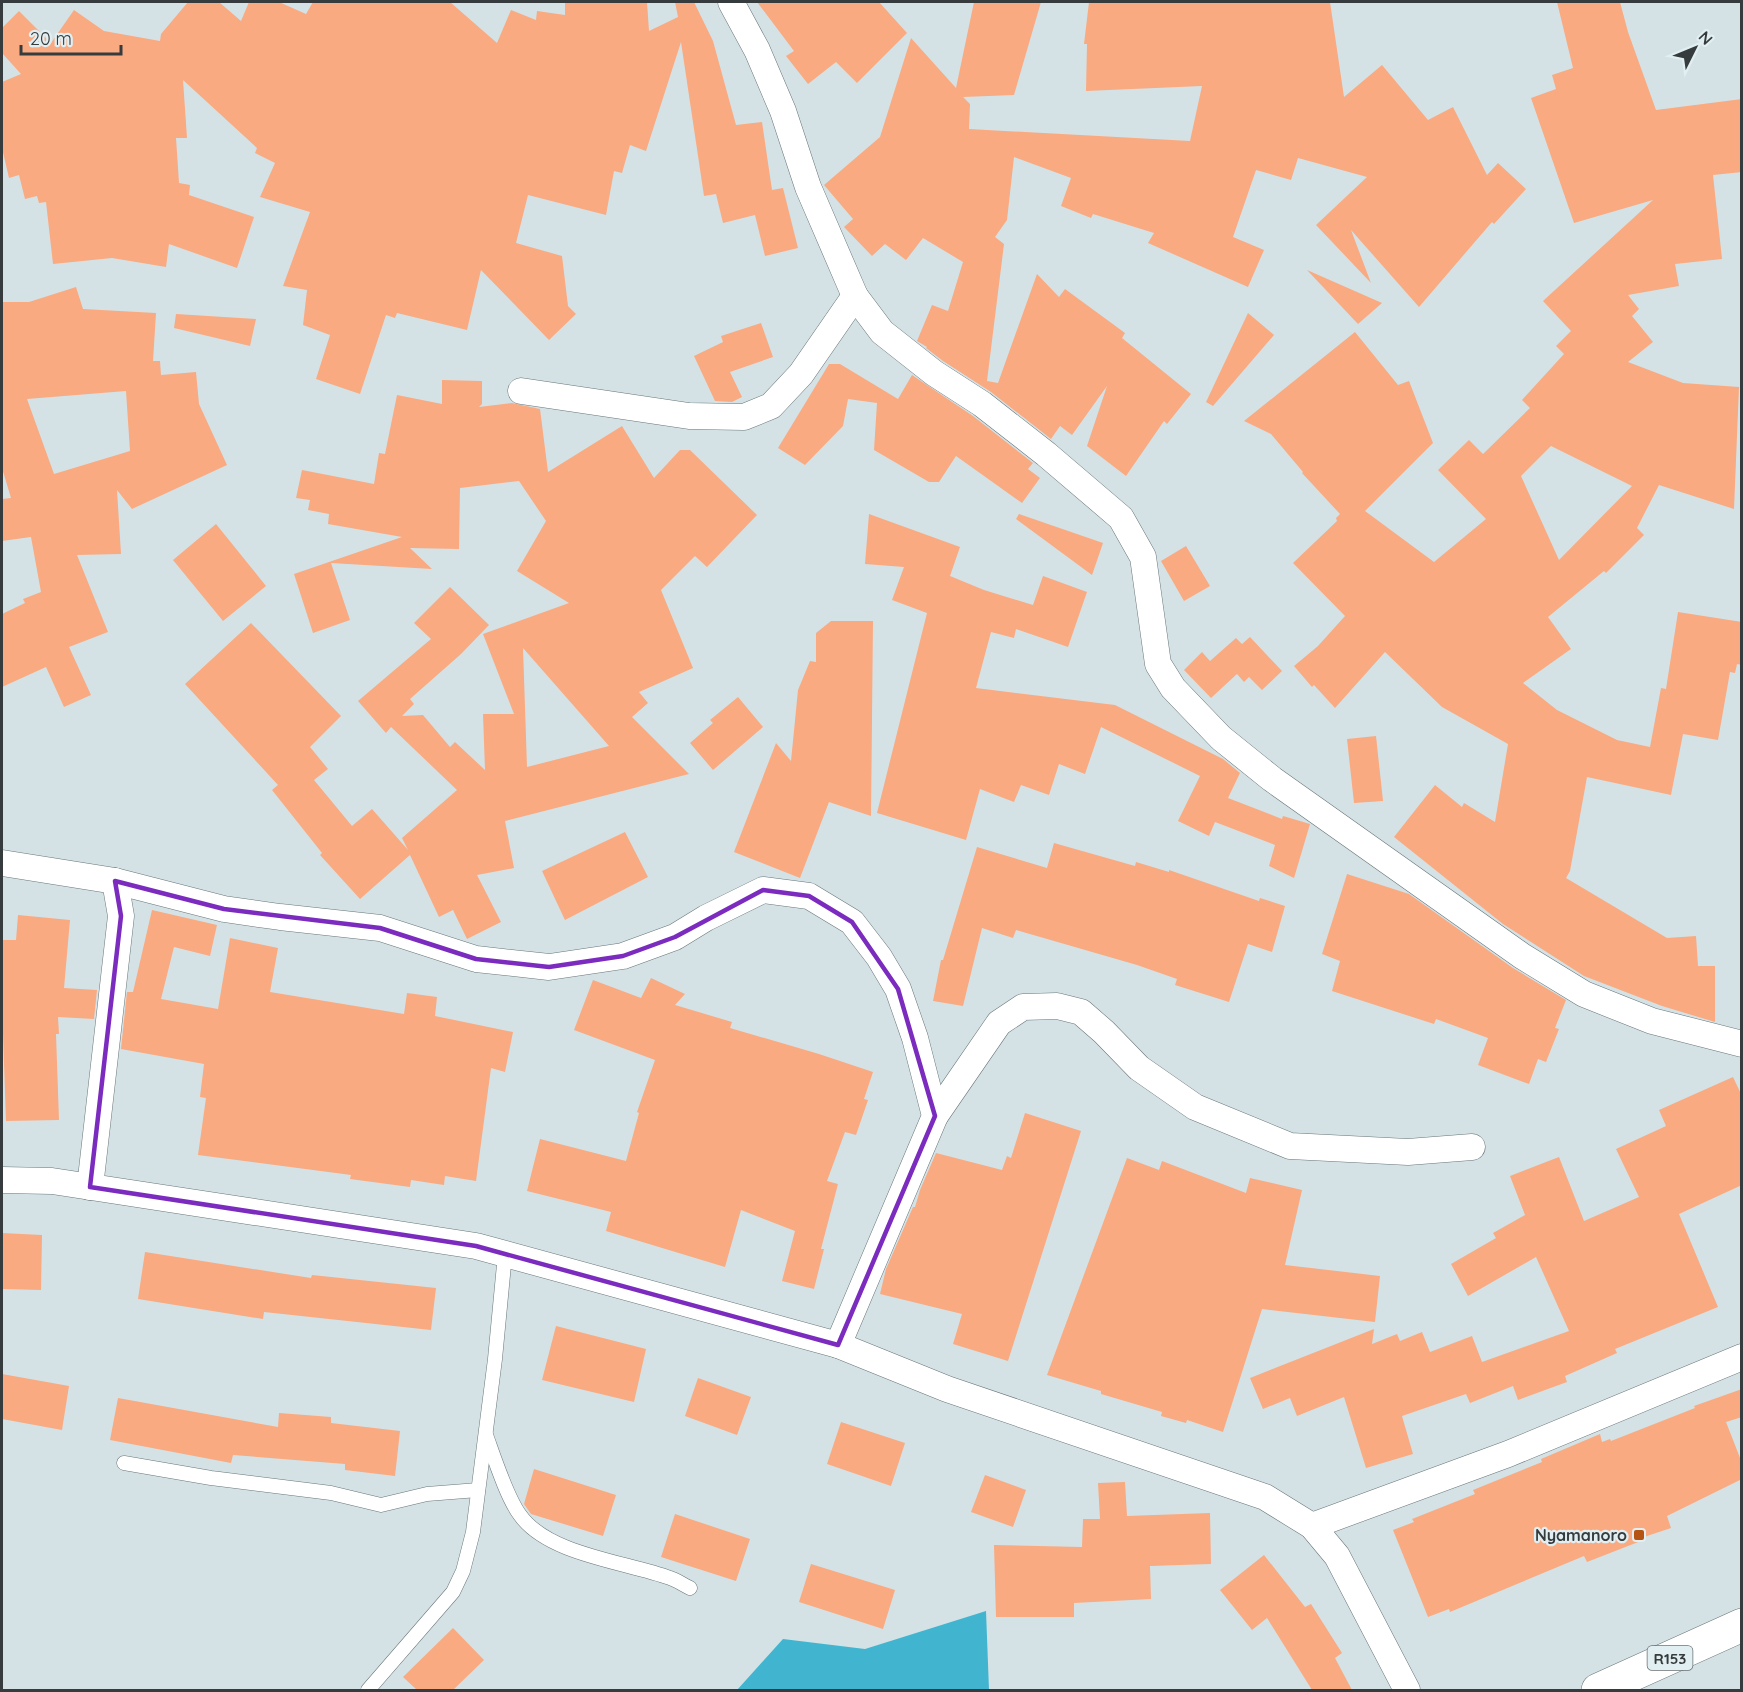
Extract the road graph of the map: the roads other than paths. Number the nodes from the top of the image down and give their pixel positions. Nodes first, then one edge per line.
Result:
1 (731, 2) edge
2 (855, 296) junction
3 (521, 391) dead end
4 (2, 863) edge
5 (115, 881) junction
6 (1742, 1044) edge
7 (935, 1116) junction
8 (1472, 1147) dead end
9 (2, 1180) edge
10 (90, 1187) junction
11 (505, 1254) junction
12 (838, 1345) junction
13 (1742, 1358) edge
14 (485, 1433) junction
15 (124, 1463) dead end
16 (477, 1490) junction
17 (1312, 1526) junction
18 (690, 1588) dead end
19 (1742, 1625) edge
20 (368, 1690) edge
21 (1407, 1690) edge
22 (1598, 1690) edge

1 - 2 street
2 - 3 street
2 - 6 street
4 - 5 street
5 - 7 street
5 - 10 street
7 - 8 street
7 - 12 street
9 - 10 street
10 - 11 street
11 - 12 street
11 - 14 lane
12 - 17 street
13 - 17 street
14 - 16 lane
14 - 18 lane
15 - 16 lane
16 - 20 lane
17 - 21 street
19 - 22 main road, R153

